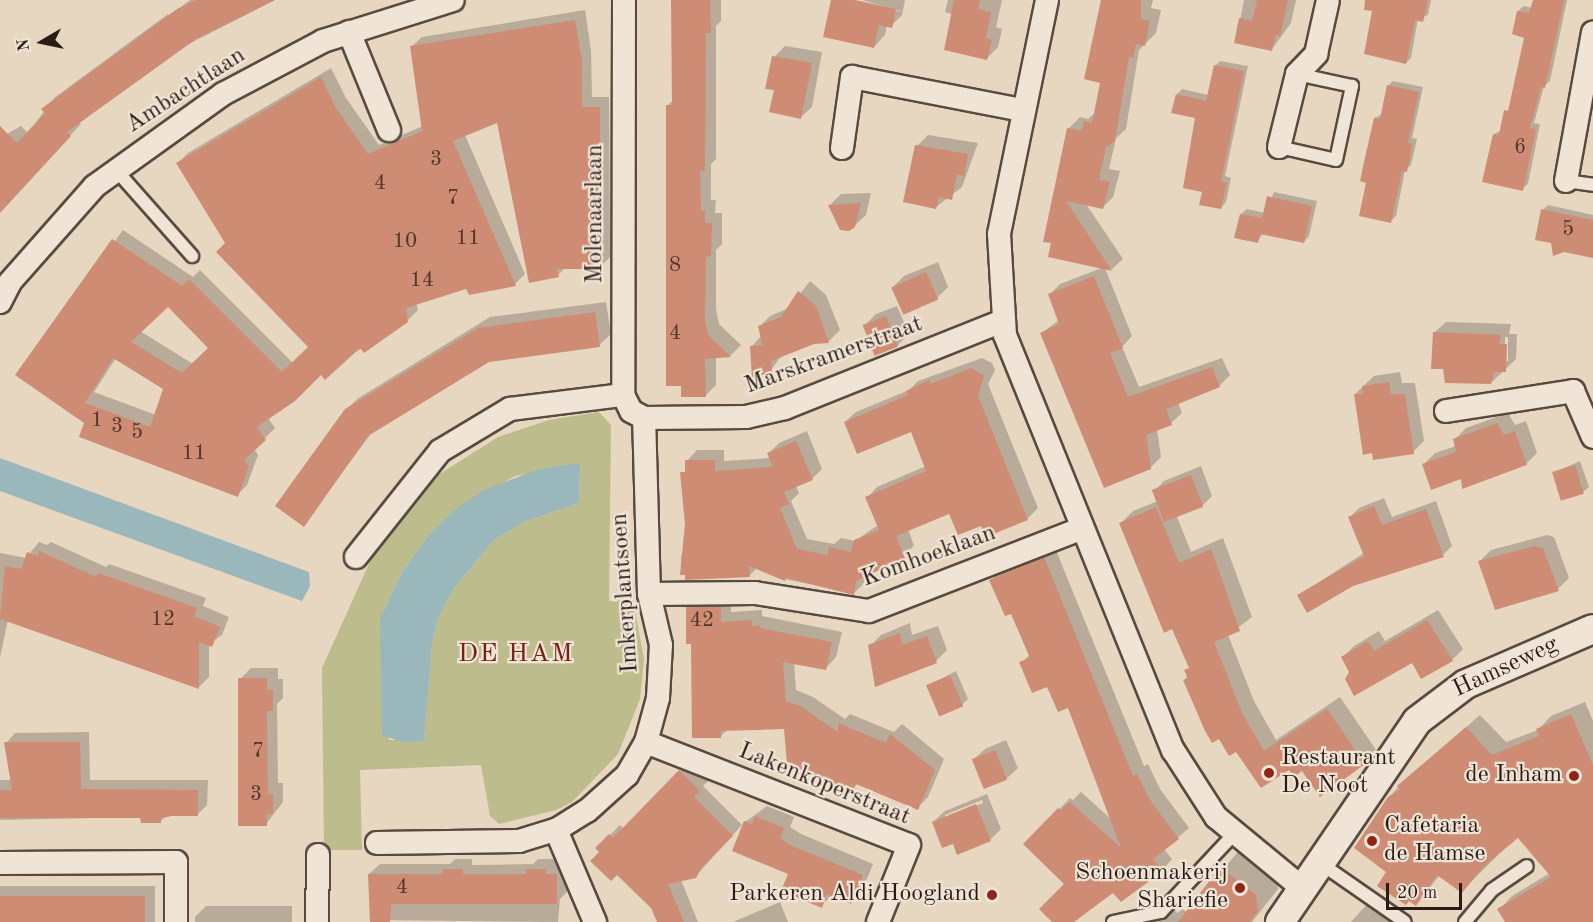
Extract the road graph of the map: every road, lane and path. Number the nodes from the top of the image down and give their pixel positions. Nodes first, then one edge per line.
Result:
1 (453, 0) edge
2 (624, 0) edge
3 (1047, 0) edge
4 (1328, 0) edge
5 (349, 32) junction
6 (1593, 32) edge
7 (1297, 74) junction
8 (1022, 110) junction
9 (1584, 118) edge
10 (389, 130) dead end
11 (1279, 147) joint
12 (842, 148) dead end
13 (116, 170) junction
14 (1566, 181) joint
15 (1593, 185) edge
16 (192, 256) dead end
17 (5, 278) edge
18 (0, 302) edge
19 (1003, 321) junction
20 (623, 395) junction
21 (1446, 411) dead end
22 (644, 418) junction
23 (1593, 437) edge
24 (1080, 529) junction
25 (356, 557) dead end
26 (649, 594) junction
27 (1593, 628) edge
28 (646, 742) junction
29 (556, 830) junction
30 (1233, 835) junction
31 (377, 843) dead end
32 (318, 855) dead end
33 (0, 863) edge
34 (1320, 863) junction
35 (1527, 866) dead end
36 (1302, 888) junction
37 (176, 922) edge
38 (317, 922) edge
39 (595, 922) edge
40 (878, 922) edge
41 (1113, 922) edge
42 (1280, 922) edge
43 (1406, 922) edge
44 (1465, 922) edge

1 - 5 street, Ambachtlaan
2 - 20 street, Molenaarlaan
3 - 8 street
4 - 7 street
5 - 10 street
5 - 13 street, Ambachtlaan
6 - 9 street
7 - 11 street
7 - 11 lane
8 - 12 street
8 - 19 street
9 - 14 street
13 - 16 lane
13 - 17 street, Ambachtlaan
14 - 15 lane
17 - 18 street, Ambachtlaan
19 - 22 street, Marskramerstraat
19 - 24 street
20 - 22 street
20 - 25 street
21 - 23 street
22 - 26 street, Imkerplantsoen
24 - 26 street, Komhoeklaan
24 - 30 street
26 - 28 street, Imkerplantsoen
27 - 34 street, Hamseweg
28 - 29 street, Imkerplantsoen
28 - 40 street, Lakenkoperstraat
29 - 31 street, Imkerplantsoen
29 - 39 street
30 - 36 street
30 - 41 lane
32 - 38 street
33 - 37 street
34 - 36 street, Hamseweg
34 - 43 lane
35 - 44 lane
36 - 42 street, Hamseweg

